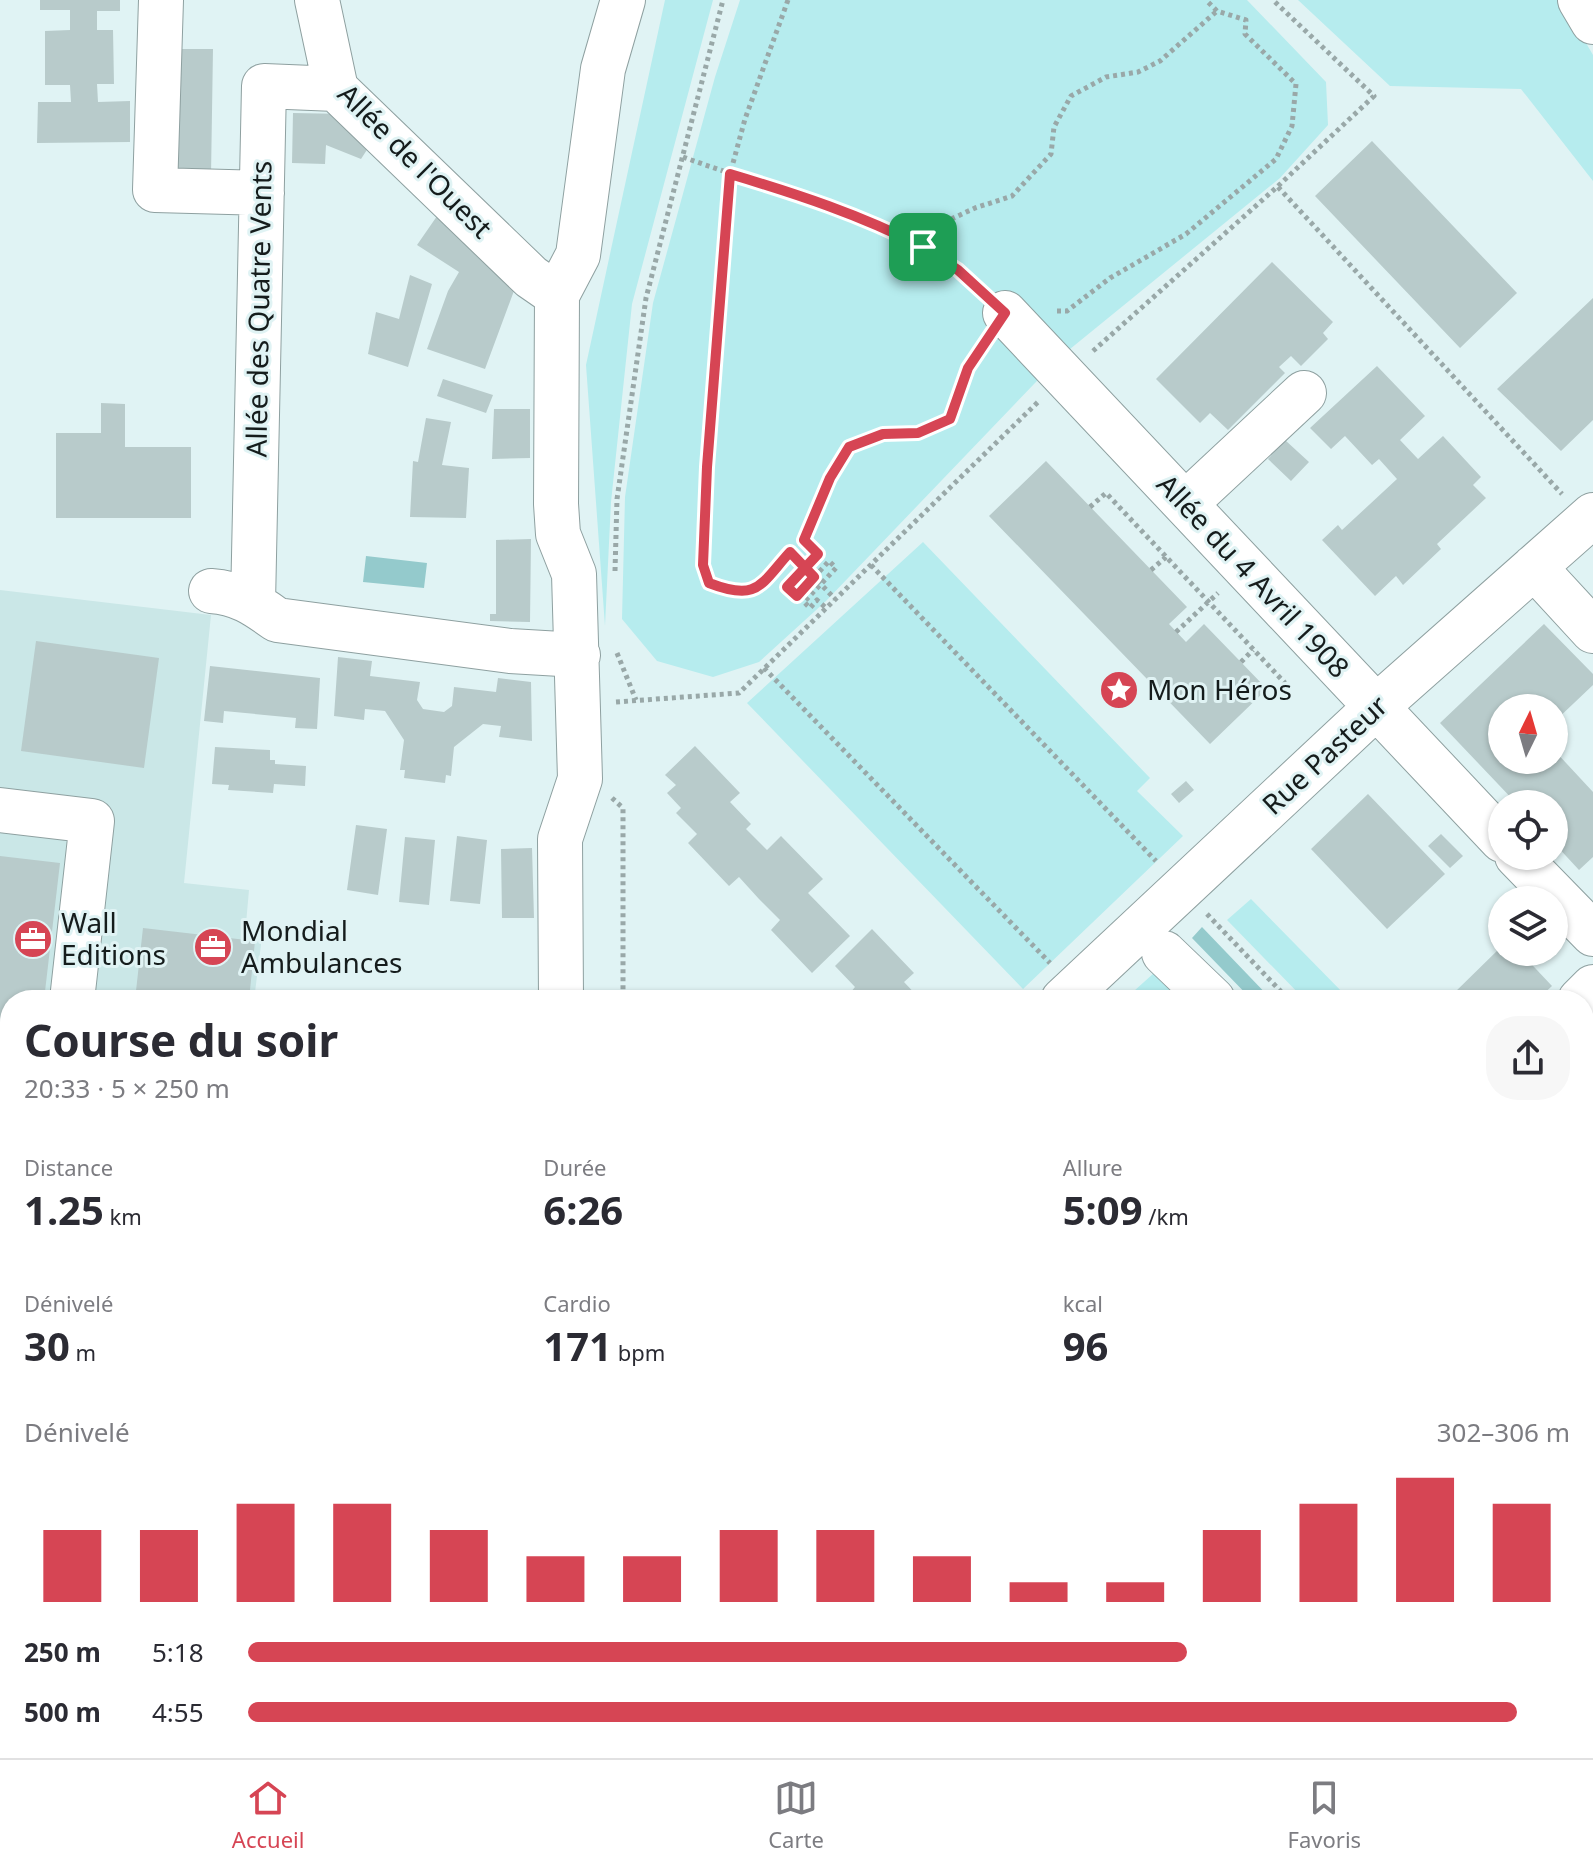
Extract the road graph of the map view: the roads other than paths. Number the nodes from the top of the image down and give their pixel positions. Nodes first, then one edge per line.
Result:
1 (161, 0) edge
2 (317, 0) edge
3 (623, 0) edge
4 (1580, 0) edge
5 (1593, 22) edge
6 (336, 89) junction
7 (262, 193) junction
8 (557, 295) junction
9 (1005, 313) road end
10 (1304, 393) dead end
11 (1186, 503) junction
12 (1590, 518) edge
13 (1534, 567) junction
14 (211, 591) dead end
15 (253, 603) junction
16 (1593, 631) edge
17 (596, 649) junction
18 (1375, 708) junction
19 (0, 810) edge
20 (1488, 825) edge
21 (1531, 870) edge
22 (1593, 934) edge
23 (1164, 953) dead end
24 (73, 990) edge
25 (561, 990) edge
26 (1073, 990) edge
27 (1203, 990) edge

1 - 7 street
2 - 6 street, Allée de l'Ouest
3 - 8 street
4 - 5 street
6 - 7 street, Allée des Quatre Vents
6 - 8 street, Allée de l'Ouest
7 - 15 street, Allée des Quatre Vents
8 - 17 street
9 - 11 street, Allée du 4 Avril 1908
10 - 11 street
11 - 18 street, Allée du 4 Avril 1908
12 - 13 street, Rue Pasteur
13 - 16 street
13 - 18 street, Rue Pasteur
14 - 15 street
15 - 17 street
17 - 25 street
18 - 20 street, Allée du 4 Avril 1908
18 - 26 street, Rue Pasteur
19 - 24 street
21 - 22 street
23 - 27 street

